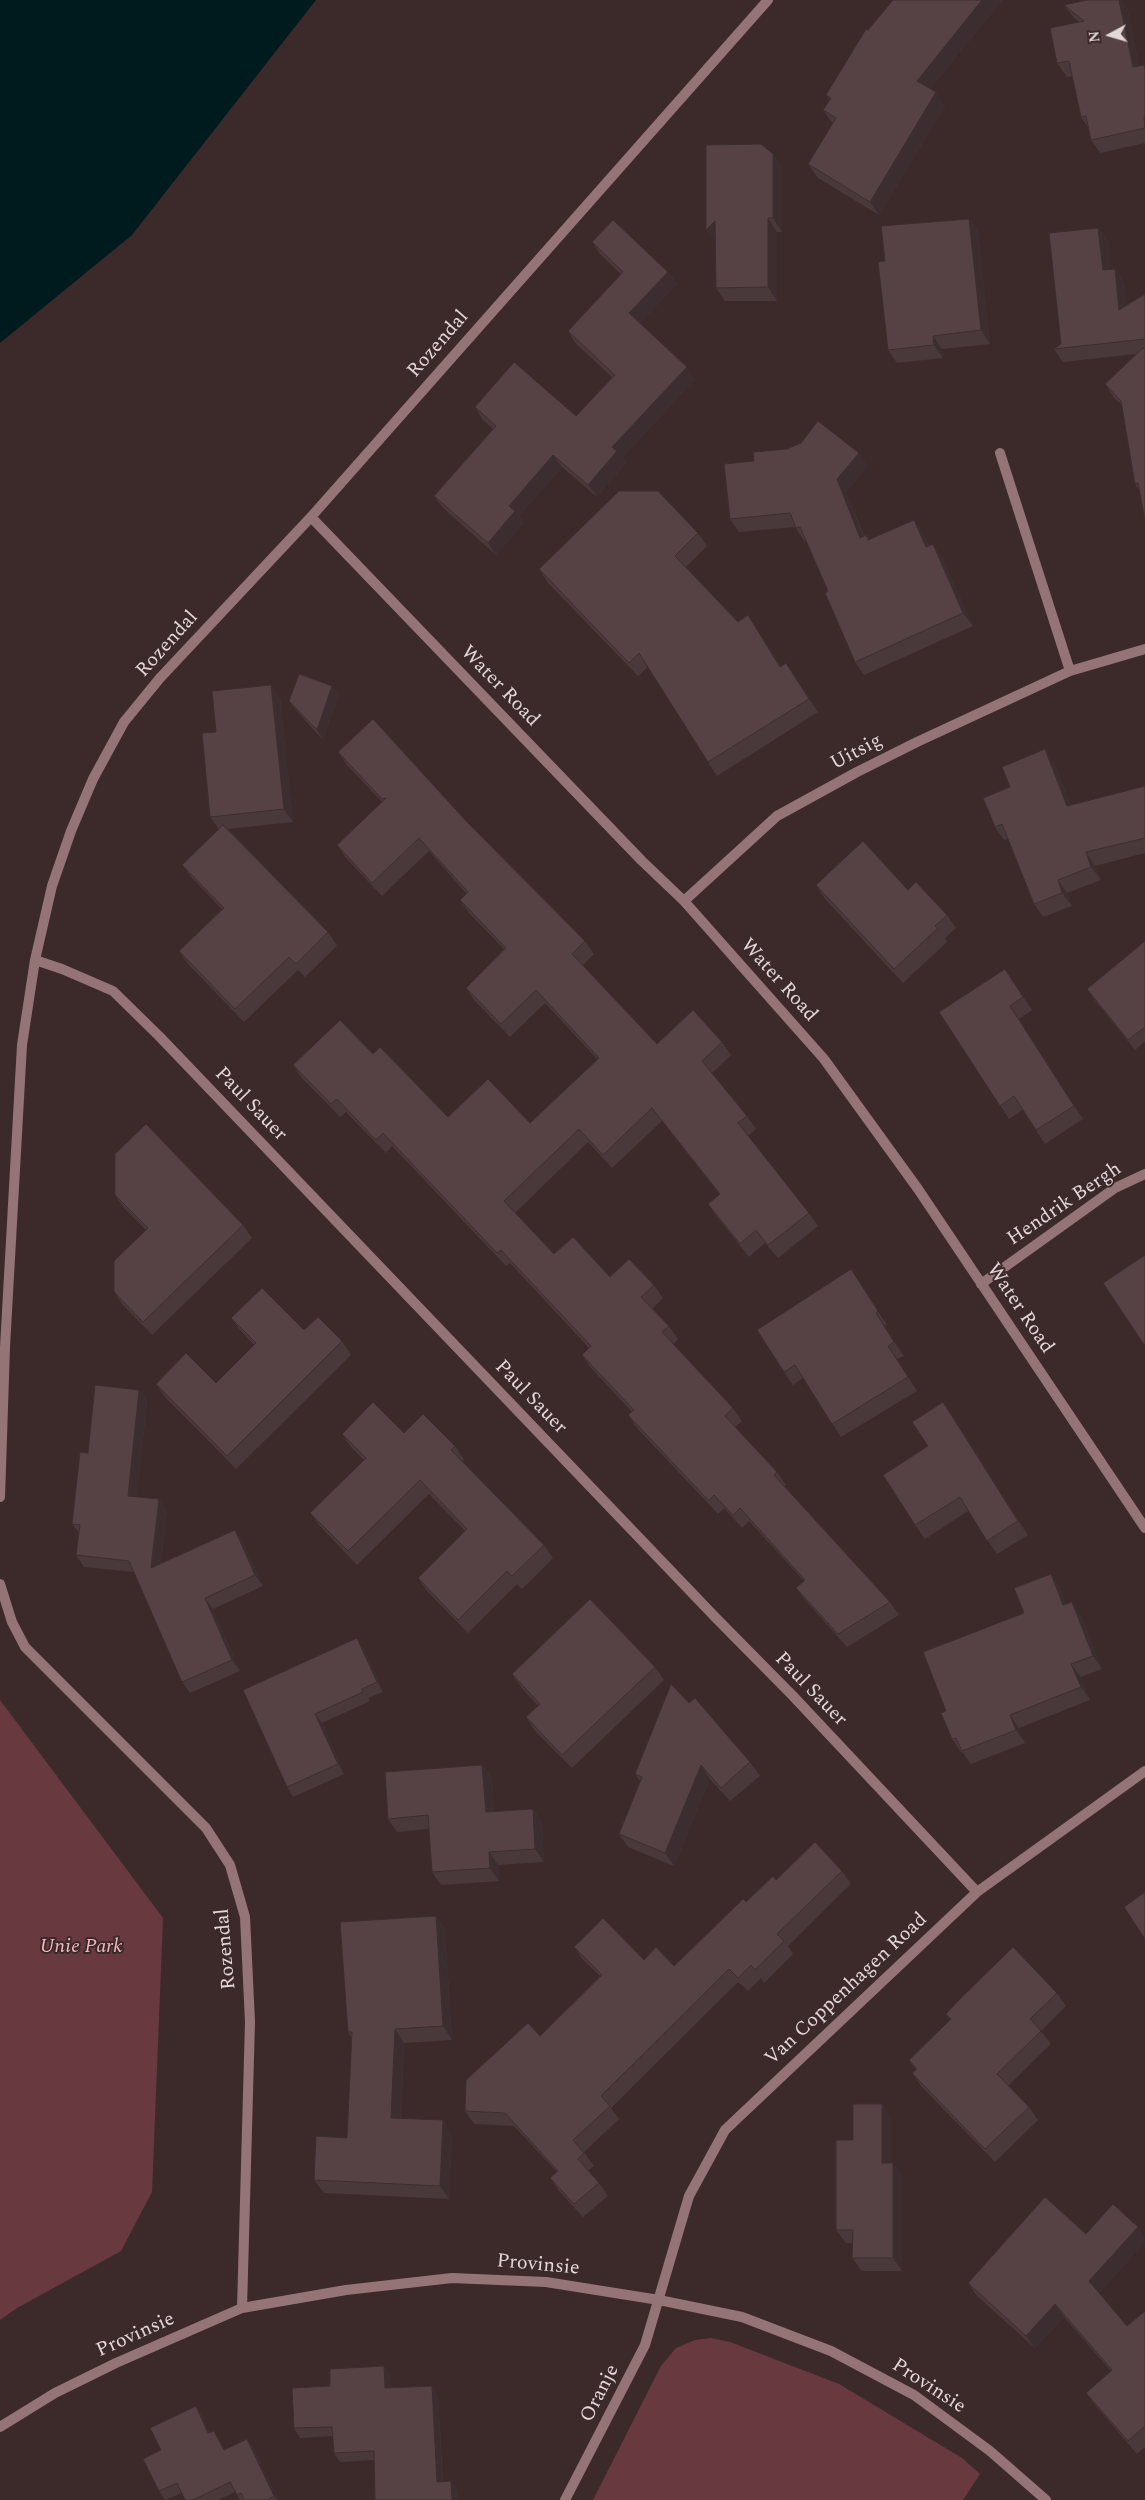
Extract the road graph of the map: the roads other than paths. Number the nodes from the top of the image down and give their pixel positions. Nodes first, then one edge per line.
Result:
1 (768, 0) edge
2 (1000, 453) dead end
3 (311, 517) junction
4 (1145, 650) edge
5 (1070, 672) junction
6 (684, 901) junction
7 (35, 960) junction
8 (1145, 1174) edge
9 (981, 1284) junction
10 (0, 1497) edge
11 (1145, 1528) edge
12 (0, 1584) edge
13 (1145, 1771) edge
14 (977, 1892) junction
15 (659, 2300) junction
16 (242, 2308) junction
17 (0, 2427) edge
18 (566, 2500) edge
19 (1046, 2500) edge

1 - 3 street, Rozendal
2 - 5 street
3 - 6 street, Water Road
3 - 7 street, Rozendal
4 - 5 street, Uitsig
5 - 6 street, Uitsig
6 - 9 street, Water Road
7 - 10 street, Rozendal
7 - 14 street, Paul Sauer
8 - 9 street, Hendrik Bergh
9 - 11 street, Water Road
12 - 16 street, Rozendal
13 - 14 street, Van Coppenhagen Road
14 - 15 street, Van Coppenhagen Road
15 - 16 street, Provinsie
15 - 18 street, Oranje
15 - 19 street, Provinsie
16 - 17 street, Provinsie

